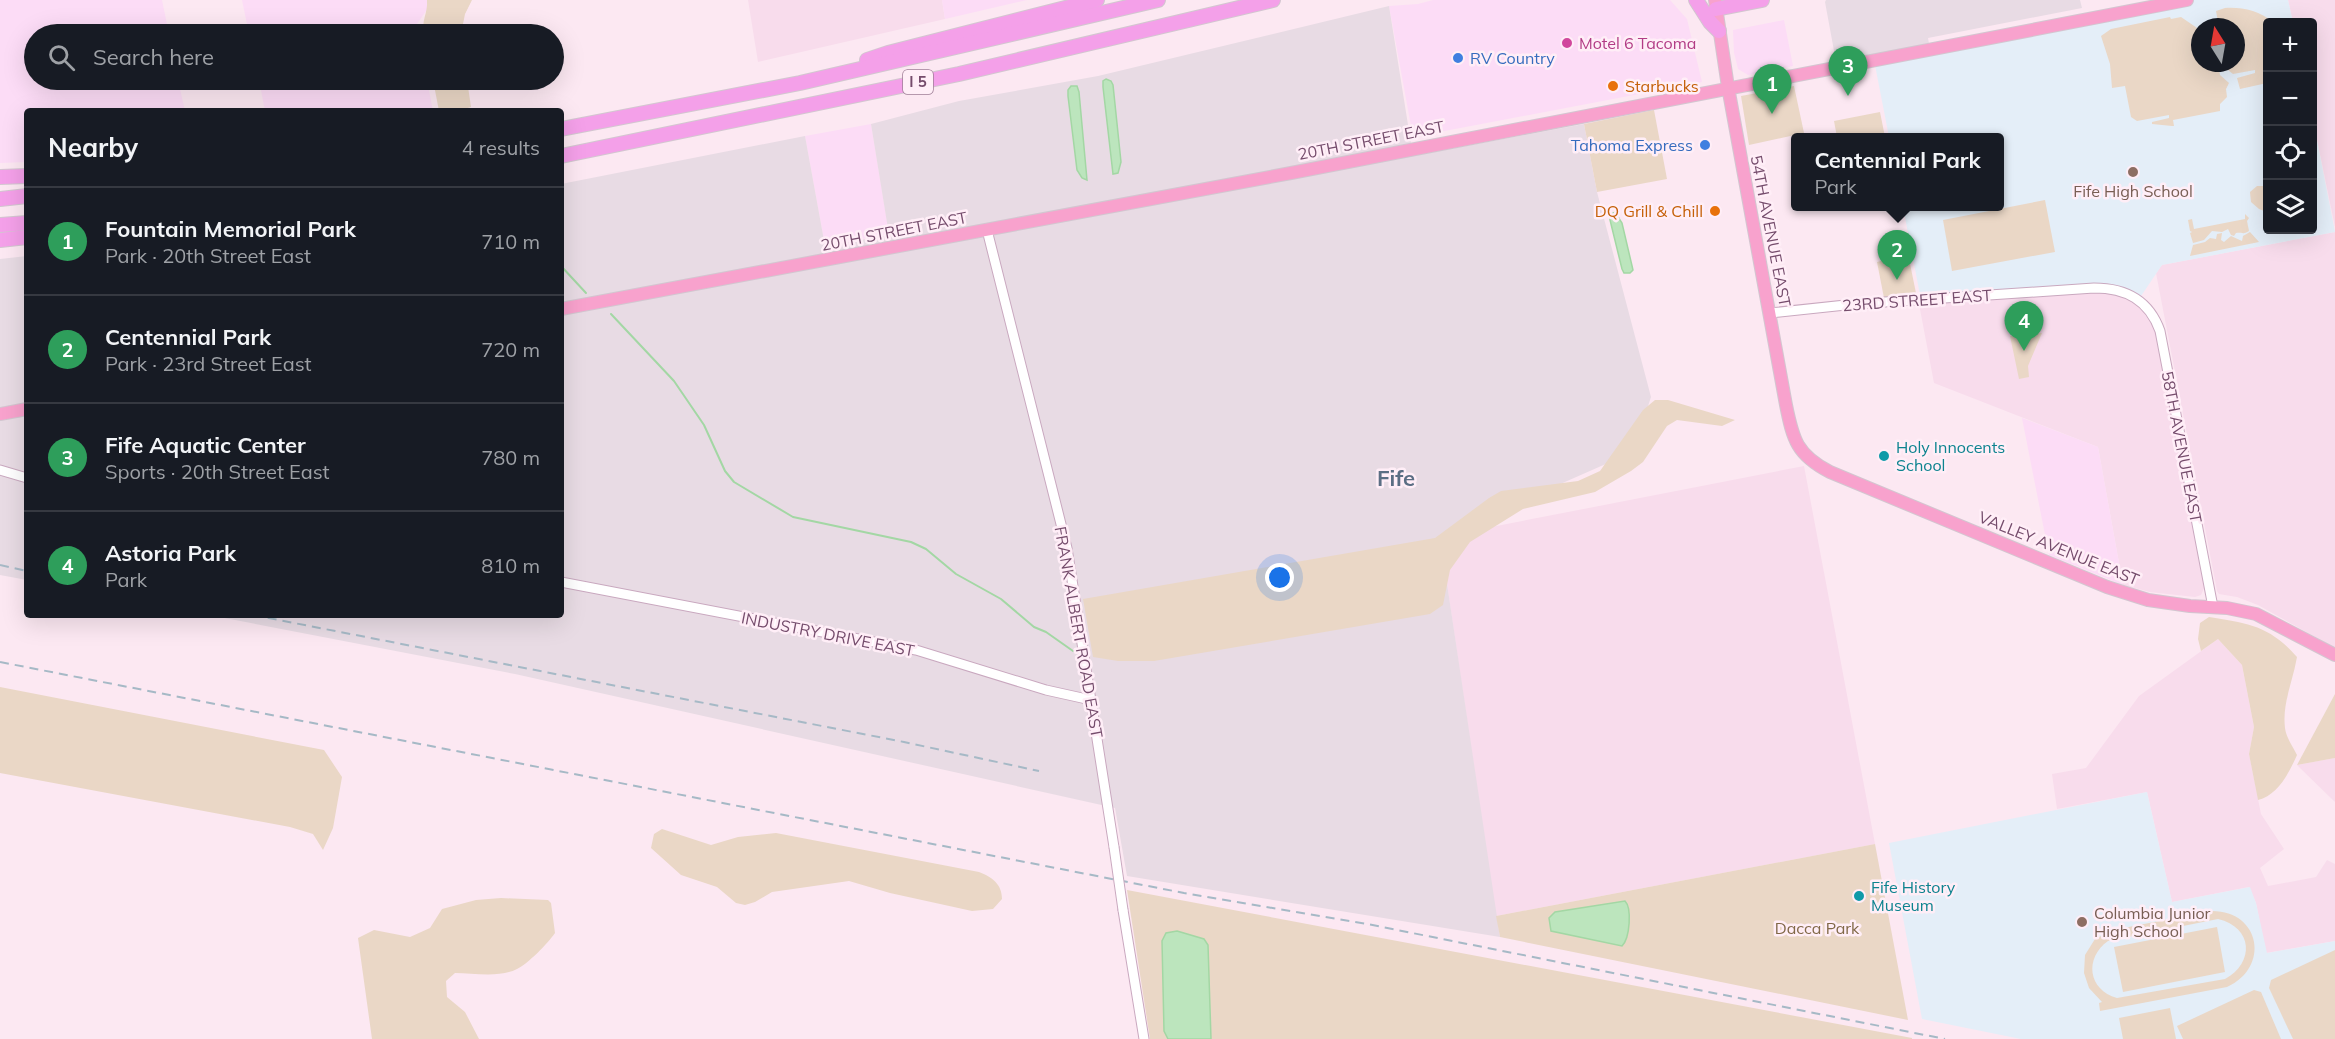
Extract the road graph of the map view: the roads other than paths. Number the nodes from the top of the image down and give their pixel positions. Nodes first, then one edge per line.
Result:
1 (1097, 0) edge
2 (1158, 0) edge
3 (1273, 0) edge
4 (1696, 0) edge
5 (1762, 0) edge
6 (2187, 0) edge
7 (1715, 4) edge
8 (1719, 31) junction
9 (800, 83) junction
10 (1728, 87) junction
11 (564, 128) edge
12 (564, 155) edge
13 (24, 176) edge
14 (0, 177) edge
15 (24, 196) edge
16 (0, 199) edge
17 (24, 223) edge
18 (0, 225) edge
19 (987, 230) junction
20 (24, 237) edge
21 (0, 240) edge
22 (2134, 296) joint
23 (564, 308) edge
24 (1770, 313) junction
25 (24, 410) edge
26 (0, 414) edge
27 (1810, 461) joint
28 (0, 470) edge
29 (24, 477) edge
30 (564, 583) edge
31 (2213, 607) junction
32 (2335, 655) edge
33 (1091, 700) junction
34 (1144, 1039) edge

1 - 9 highway
2 - 9 highway, I 5
3 - 12 highway, I 5
4 - 8 highway
5 - 7 highway
6 - 10 main road, 20TH STREET EAST
7 - 8 main road, 54TH AVENUE EAST
8 - 10 main road, 54TH AVENUE EAST
9 - 11 highway, I 5
10 - 19 main road, 20TH STREET EAST
10 - 24 main road, 54TH AVENUE EAST
13 - 14 highway
15 - 16 highway
17 - 18 highway
19 - 23 main road, 20TH STREET EAST
19 - 33 street, FRANK ALBERT ROAD EAST
20 - 21 highway
22 - 24 street, 23RD STREET EAST
22 - 31 street, 58TH AVENUE EAST
24 - 27 main road, 54TH AVENUE EAST
25 - 26 main road
27 - 31 main road, VALLEY AVENUE EAST
28 - 29 street
30 - 33 street, INDUSTRY DRIVE EAST
31 - 32 main road, VALLEY AVENUE EAST
33 - 34 street, FRANK ALBERT ROAD EAST, bridge

